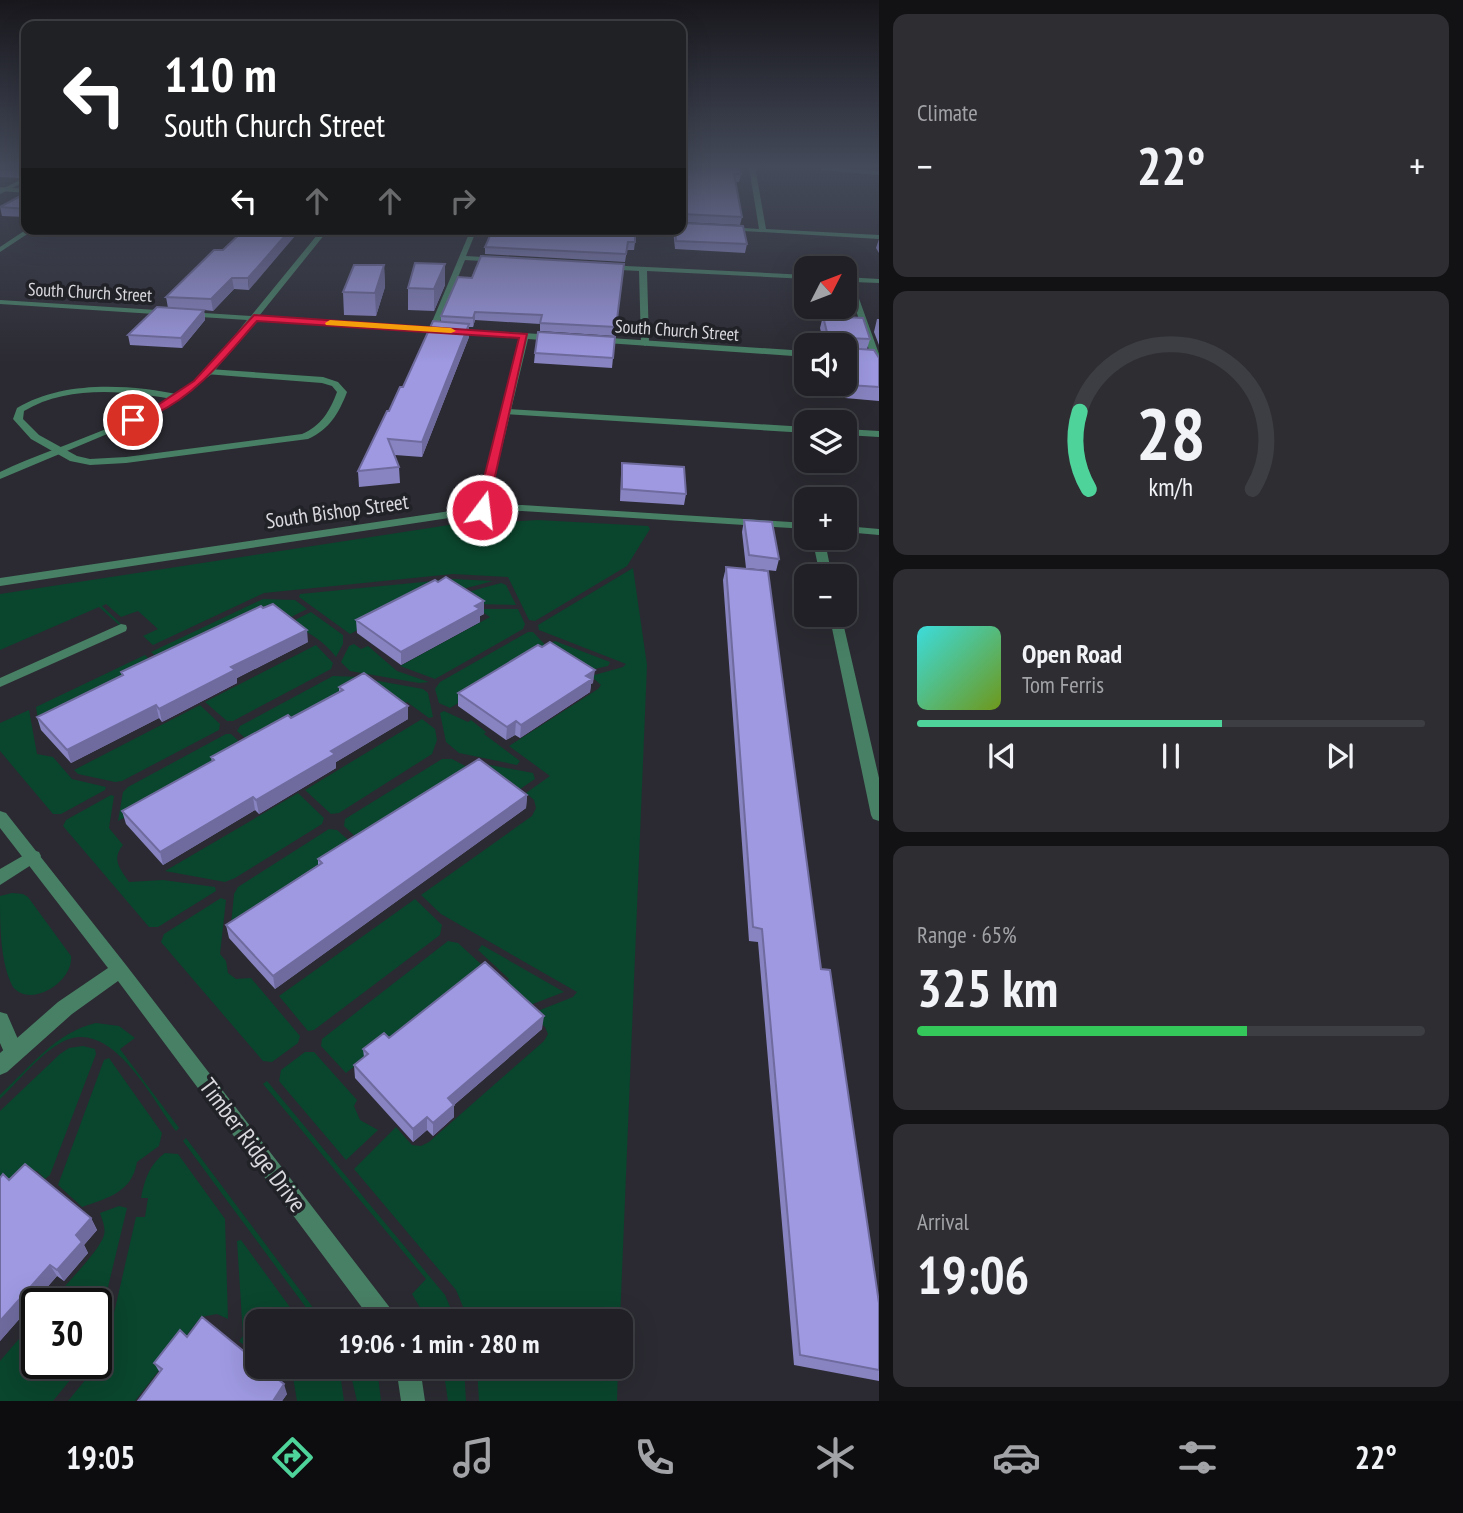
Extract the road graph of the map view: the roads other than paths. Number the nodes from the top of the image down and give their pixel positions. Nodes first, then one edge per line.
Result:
1 (790, 232) edge
2 (24, 235) edge
3 (321, 235) edge
4 (472, 235) edge
5 (878, 237) edge
6 (0, 250) edge
7 (462, 258) junction
8 (504, 261) edge
9 (602, 267) edge
10 (643, 269) junction
11 (794, 276) edge
12 (858, 280) edge
13 (878, 281) edge
14 (0, 303) edge
15 (858, 303) edge
16 (254, 318) junction
17 (433, 329) junction
18 (524, 336) junction
19 (565, 338) edge
20 (578, 339) edge
21 (875, 341) edge
22 (645, 343) junction
23 (794, 353) edge
24 (873, 358) edge
25 (878, 369) edge
26 (209, 372) junction
27 (178, 397) junction
28 (508, 412) junction
29 (794, 429) edge
30 (857, 433) edge
31 (878, 434) edge
32 (57, 450) junction
33 (0, 476) edge
34 (482, 510) junction
35 (794, 525) edge
36 (857, 530) edge
37 (878, 532) edge
38 (0, 582) edge
39 (838, 627) edge
40 (121, 628) dead end
41 (0, 683) edge
42 (878, 815) edge
43 (0, 817) edge
44 (33, 856) junction
45 (0, 878) edge
46 (120, 970) junction
47 (0, 1020) edge
48 (7, 1059) edge
49 (377, 1309) edge
50 (410, 1379) edge
51 (413, 1401) edge

1 - 5 street
2 - 6 street
3 - 16 street
4 - 7 street
7 - 8 street
7 - 17 street
9 - 10 street
10 - 11 street
10 - 22 street
12 - 13 street
14 - 16 street, South Church Street
15 - 21 street
16 - 17 street, South Church Street
16 - 26 street
17 - 18 street, South Church Street
18 - 19 street, South Church Street
18 - 28 street
20 - 22 street, South Church Street
21 - 24 street
22 - 23 street, South Church Street
24 - 25 street
26 - 27 street
26 - 32 street
27 - 32 street
27 - 32 street
28 - 29 street
28 - 34 street
30 - 31 street
32 - 33 street
34 - 35 street, South Bishop Street
34 - 38 street, South Bishop Street
36 - 37 street
39 - 42 street
40 - 41 street
43 - 44 street, Timber Ridge Drive
44 - 45 street
44 - 46 street, Timber Ridge Drive
46 - 48 street
46 - 49 street, Timber Ridge Drive
47 - 48 street
50 - 51 street

